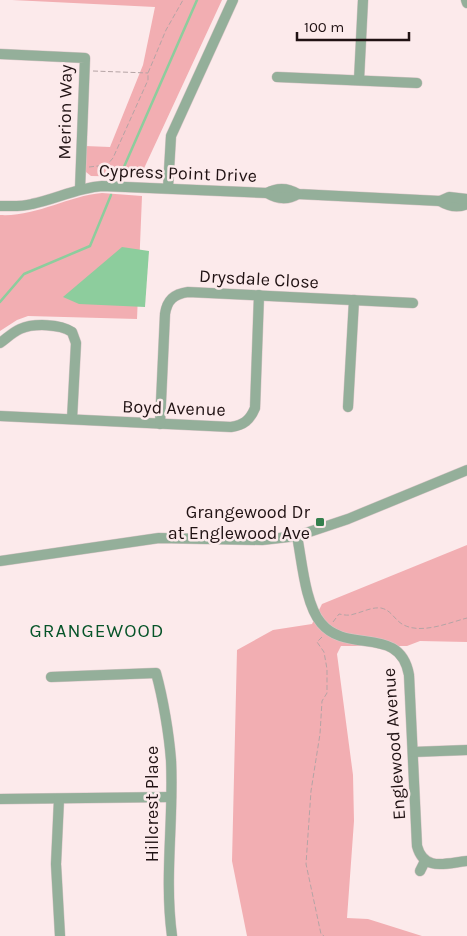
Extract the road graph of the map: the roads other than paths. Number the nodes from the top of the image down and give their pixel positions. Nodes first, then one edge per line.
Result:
1 (234, 0) edge
2 (363, 0) edge
3 (0, 54) edge
4 (277, 77) dead end
5 (360, 80) junction
6 (417, 83) dead end
7 (168, 188) junction
8 (80, 189) junction
9 (467, 199) edge
10 (440, 201) junction
11 (467, 204) edge
12 (0, 206) edge
13 (259, 295) junction
14 (354, 300) junction
15 (413, 303) dead end
16 (0, 342) edge
17 (348, 407) dead end
18 (0, 416) edge
19 (72, 419) junction
20 (160, 424) junction
21 (467, 470) edge
22 (297, 536) junction
23 (0, 561) edge
24 (51, 678) dead end
25 (467, 750) edge
26 (413, 752) junction
27 (171, 797) junction
28 (0, 799) edge
29 (59, 799) junction
30 (467, 862) edge
31 (60, 936) edge
32 (172, 936) edge

1 - 7 street
2 - 5 street
3 - 8 street, Merion Way
4 - 5 street
5 - 6 street
7 - 8 street, Cypress Point Drive
7 - 10 street, Cypress Point Drive
8 - 12 street, Cypress Point Drive
9 - 10 street, Cypress Point Drive
10 - 11 street, Cypress Point Drive
13 - 14 street, Drysdale Close
13 - 20 street, Drysdale Close
13 - 20 street, Boyd Avenue
14 - 15 street, Drysdale Close
14 - 17 street
16 - 19 street
18 - 19 street, Boyd Avenue
19 - 20 street, Boyd Avenue
21 - 22 street
22 - 23 street
22 - 26 street, Englewood Avenue
24 - 27 street, Hillcrest Place
25 - 26 street
26 - 30 street, Englewood Avenue
27 - 29 street
27 - 32 street, Hillcrest Place
28 - 29 street
29 - 31 street

